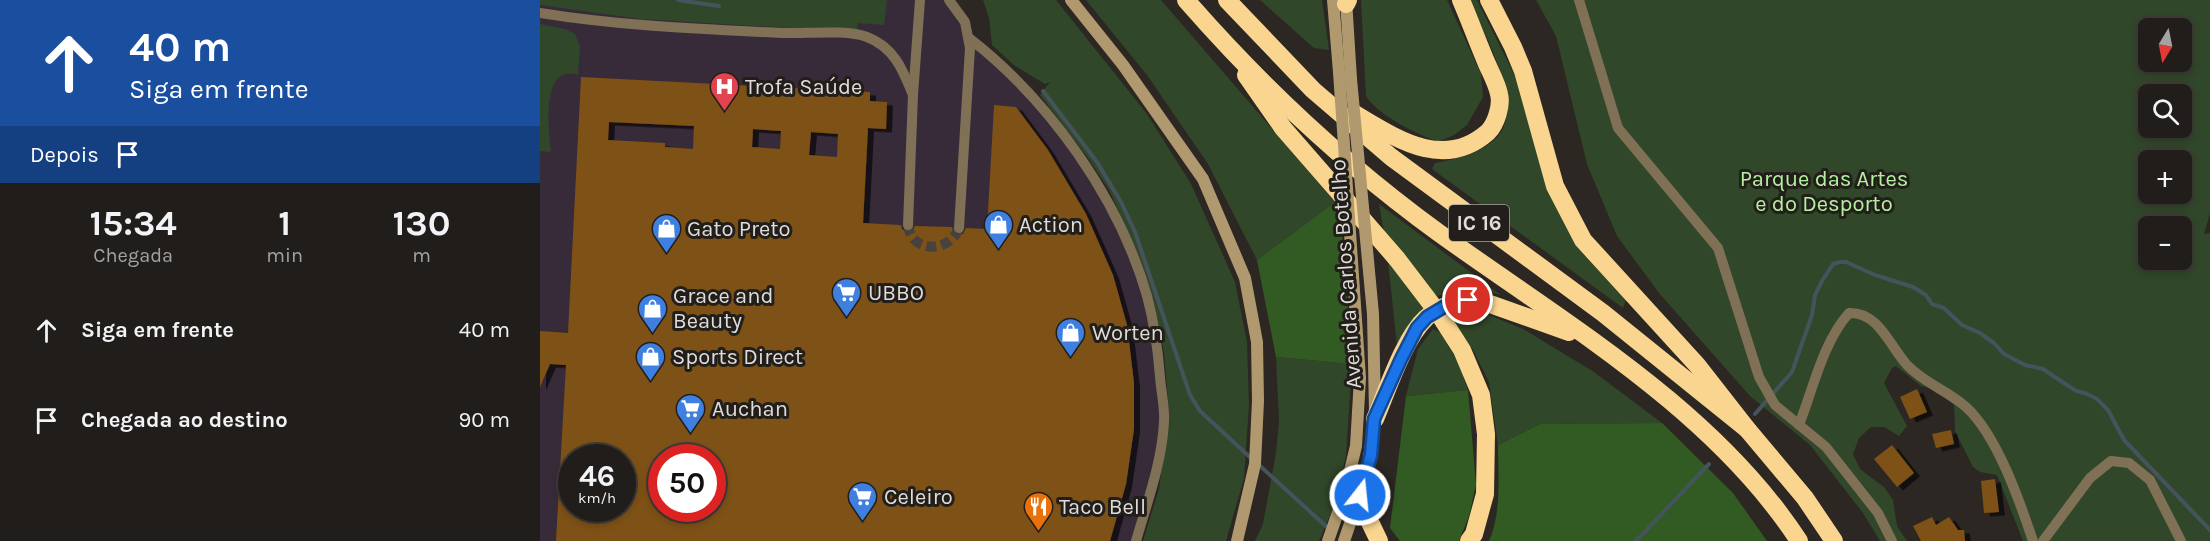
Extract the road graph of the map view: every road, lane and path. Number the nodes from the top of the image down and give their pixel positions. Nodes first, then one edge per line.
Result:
1 (920, 0) edge
2 (949, 0) edge
3 (1071, 0) edge
4 (1186, 0) edge
5 (1227, 0) edge
6 (1461, 0) edge
7 (1489, 0) edge
8 (1579, 0) edge
9 (1343, 1) edge
10 (540, 13) edge
11 (1219, 37) junction
12 (969, 38) junction
13 (1313, 90) junction
14 (913, 95) junction
15 (908, 225) tunnel mouth
16 (959, 228) dead end
17 (1590, 339) junction
18 (1374, 419) junction
19 (1799, 425) junction
20 (1747, 429) junction
21 (1366, 477) junction
22 (1136, 541) edge
23 (1237, 541) edge
24 (1328, 541) edge
25 (1344, 541) edge
26 (1379, 541) edge
27 (1469, 541) edge
28 (1799, 541) edge
29 (1834, 541) edge
30 (1892, 541) edge
31 (2033, 541) edge
32 (2043, 541) edge
33 (2181, 541) edge

1 - 14 street
2 - 12 street
3 - 23 main road
4 - 11 highway, IC 16
5 - 13 highway, IC 16
6 - 13 highway
7 - 20 highway
8 - 19 street
9 - 18 main road, Avenida Carlos Botelho, bridge
9 - 24 main road, Avenida Carlos Botelho, bridge
10 - 14 street
11 - 17 highway, IC 16
11 - 27 highway
12 - 16 street
12 - 22 street
13 - 20 highway, IC 16
14 - 15 street
17 - 18 highway, bridge
17 - 28 highway, IC 16
18 - 21 main road, Avenida Carlos Botelho
19 - 30 street
19 - 31 street
20 - 29 highway, IC 16
21 - 25 main road, Avenida Carlos Botelho
21 - 26 highway
32 - 33 street

